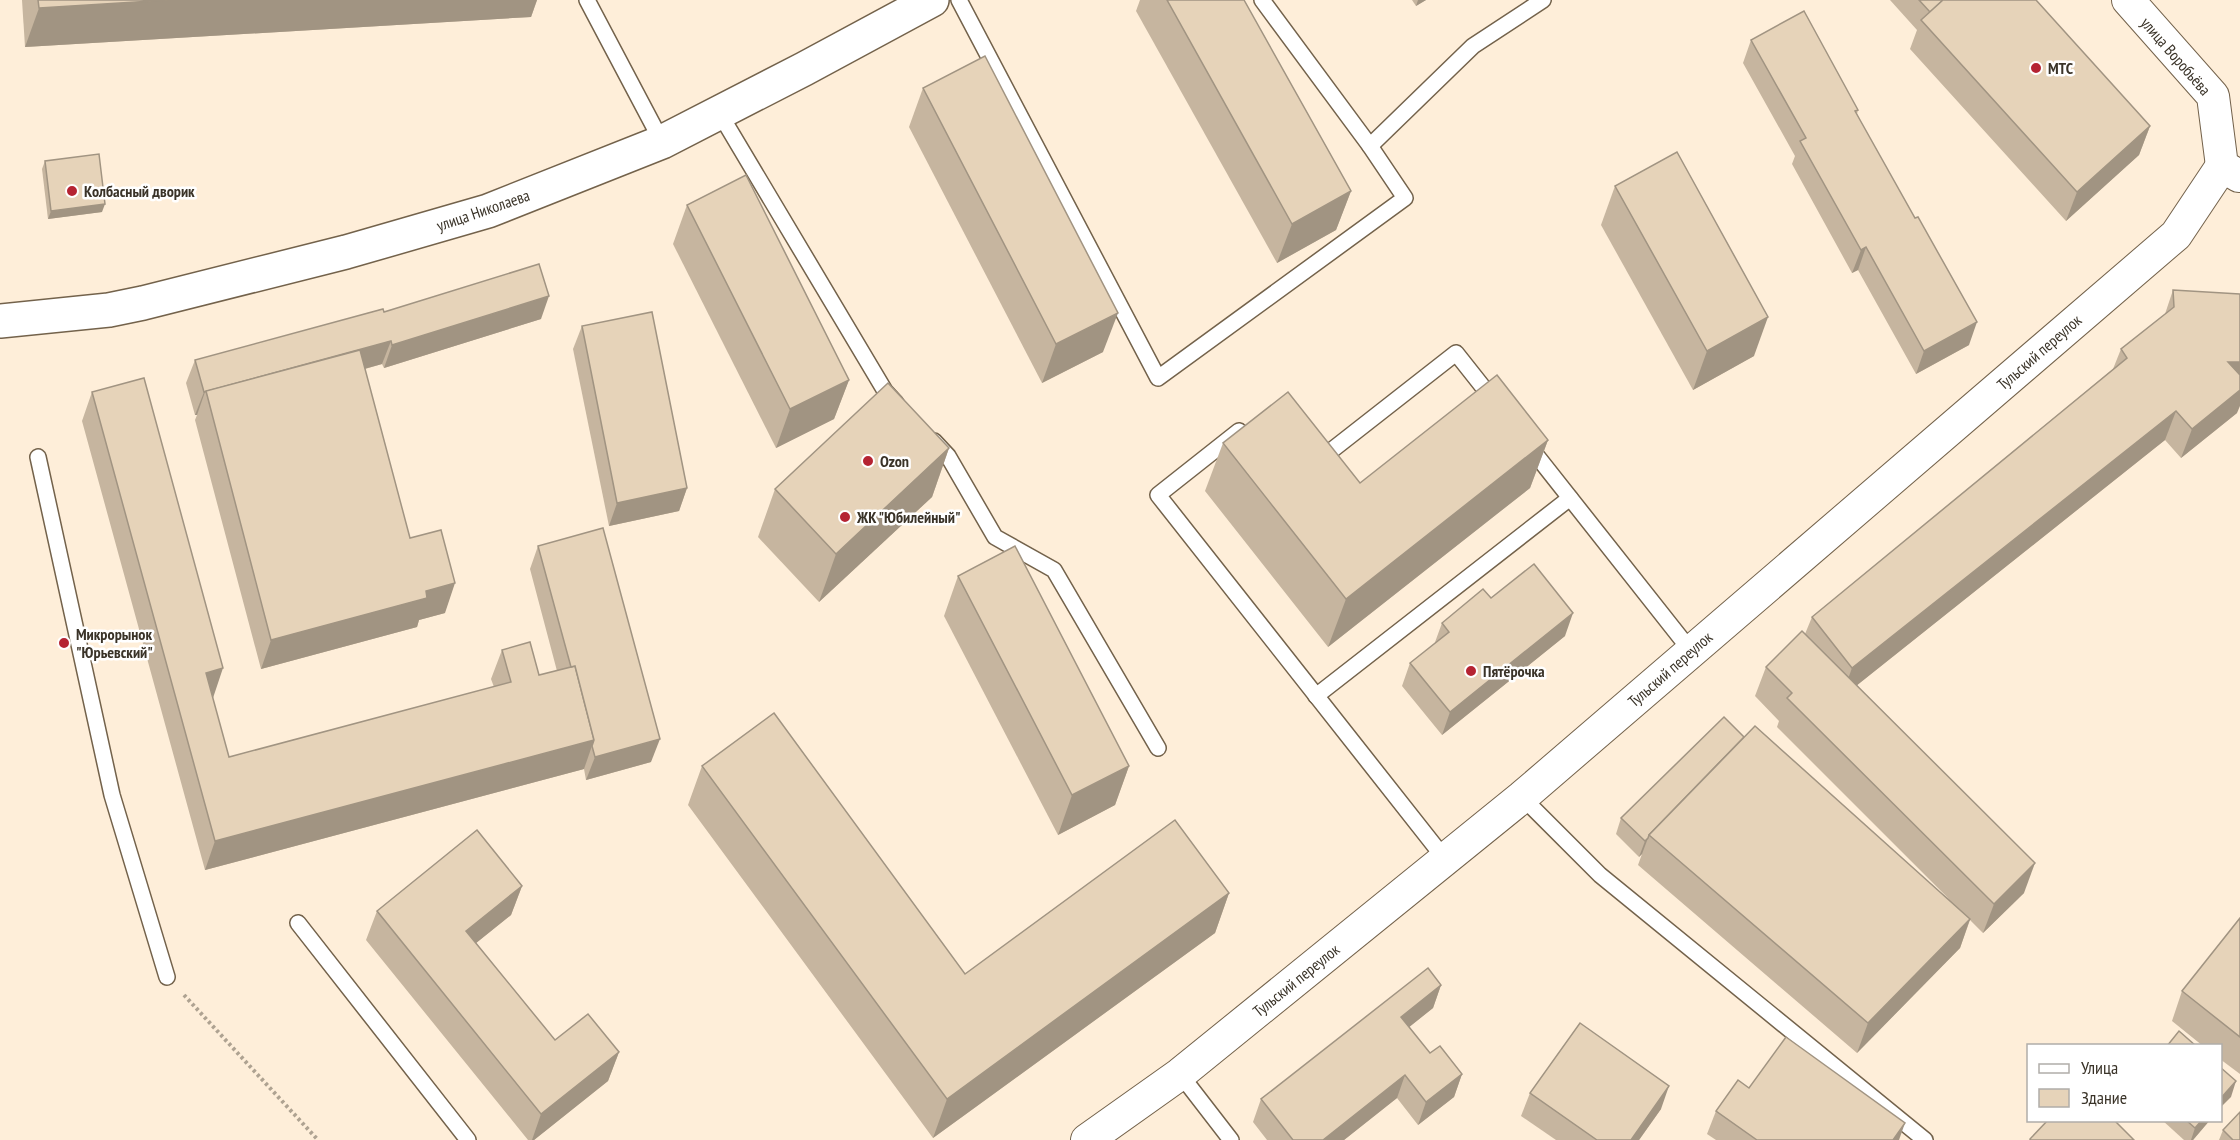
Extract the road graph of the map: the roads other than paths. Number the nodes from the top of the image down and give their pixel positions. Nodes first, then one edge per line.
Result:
1 (586, 0) edge
2 (932, 0) edge
3 (959, 0) edge
4 (1262, 0) edge
5 (1543, 0) edge
6 (2128, 0) edge
7 (720, 114) junction
8 (662, 142) junction
9 (1370, 146) junction
10 (2234, 168) edge
11 (0, 321) edge
12 (909, 416) edge
13 (1506, 416) edge
14 (1255, 419) edge
15 (924, 432) edge
16 (1520, 434) edge
17 (1311, 454) edge
18 (38, 457) dead end
19 (1570, 498) junction
20 (1691, 651) junction
21 (1316, 696) junction
22 (1158, 748) dead end
23 (1522, 797) junction
24 (1445, 859) junction
25 (298, 923) dead end
26 (167, 976) road end
27 (1180, 1074) junction
28 (468, 1140) edge
29 (1087, 1140) edge
30 (1231, 1140) edge
31 (1925, 1140) edge

1 - 8 lane
2 - 7 main road, улица Николаева
3 - 9 lane
4 - 9 lane
5 - 9 lane
6 - 10 street, улица Воробьёва
7 - 8 main road, улица Николаева
7 - 12 lane
8 - 11 main road, улица Николаева
10 - 20 street, Тульский переулок
13 - 17 lane
14 - 21 lane
15 - 22 lane
16 - 19 lane
18 - 26 lane
19 - 20 lane
19 - 21 lane
20 - 23 street, Тульский переулок
21 - 24 lane
23 - 24 street, Тульский переулок
23 - 31 lane
24 - 27 street, Тульский переулок
25 - 28 lane
27 - 29 street, Тульский переулок
27 - 30 lane

